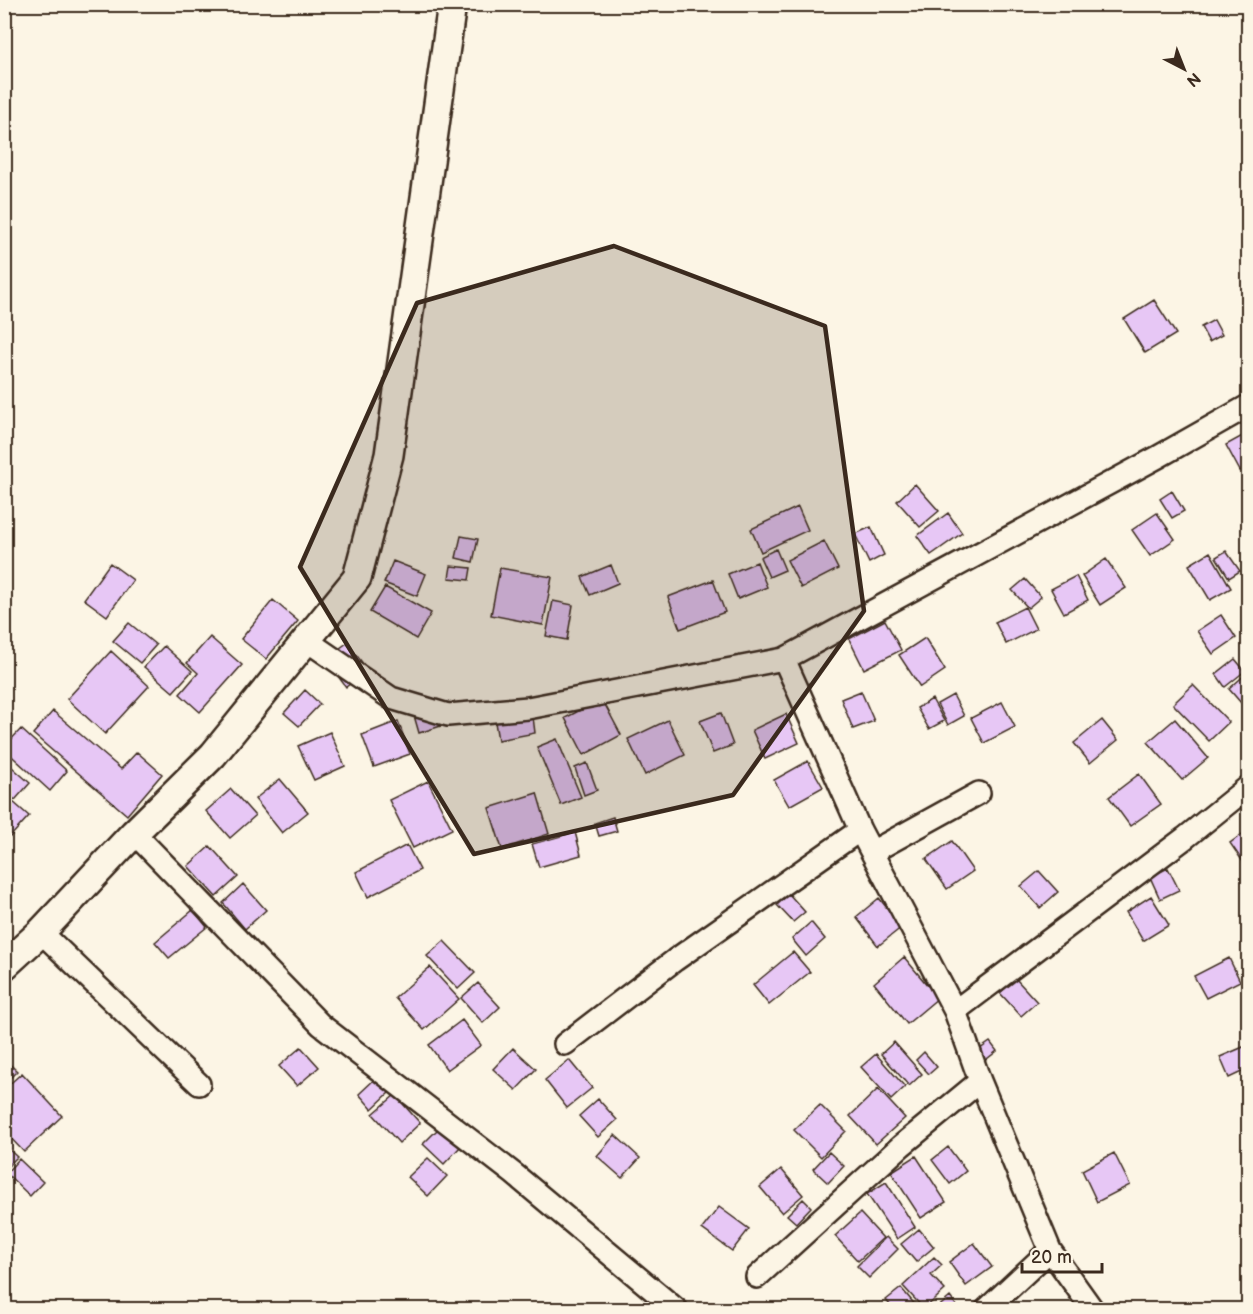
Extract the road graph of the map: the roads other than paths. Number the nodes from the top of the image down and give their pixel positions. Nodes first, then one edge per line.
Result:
1 (452, 4) edge
2 (1248, 406) edge
3 (306, 640) junction
4 (783, 659) junction
5 (1248, 787) edge
6 (978, 793) dead end
7 (860, 830) junction
8 (134, 833) junction
9 (872, 852) junction
10 (41, 932) junction
11 (4, 966) edge
12 (955, 1011) junction
13 (565, 1044) dead end
14 (980, 1081) junction
15 (199, 1084) dead end
16 (1050, 1250) junction
17 (757, 1277) dead end
18 (677, 1310) edge
19 (986, 1310) edge
20 (1093, 1310) edge

1 - 3 street
2 - 4 street
3 - 4 street
3 - 8 street
4 - 7 street
5 - 12 street
6 - 9 street
7 - 9 street
7 - 13 street
8 - 10 street
8 - 18 street
9 - 12 street
10 - 11 street
10 - 15 street
12 - 14 street
14 - 16 street
14 - 17 street
16 - 19 street
16 - 20 street

